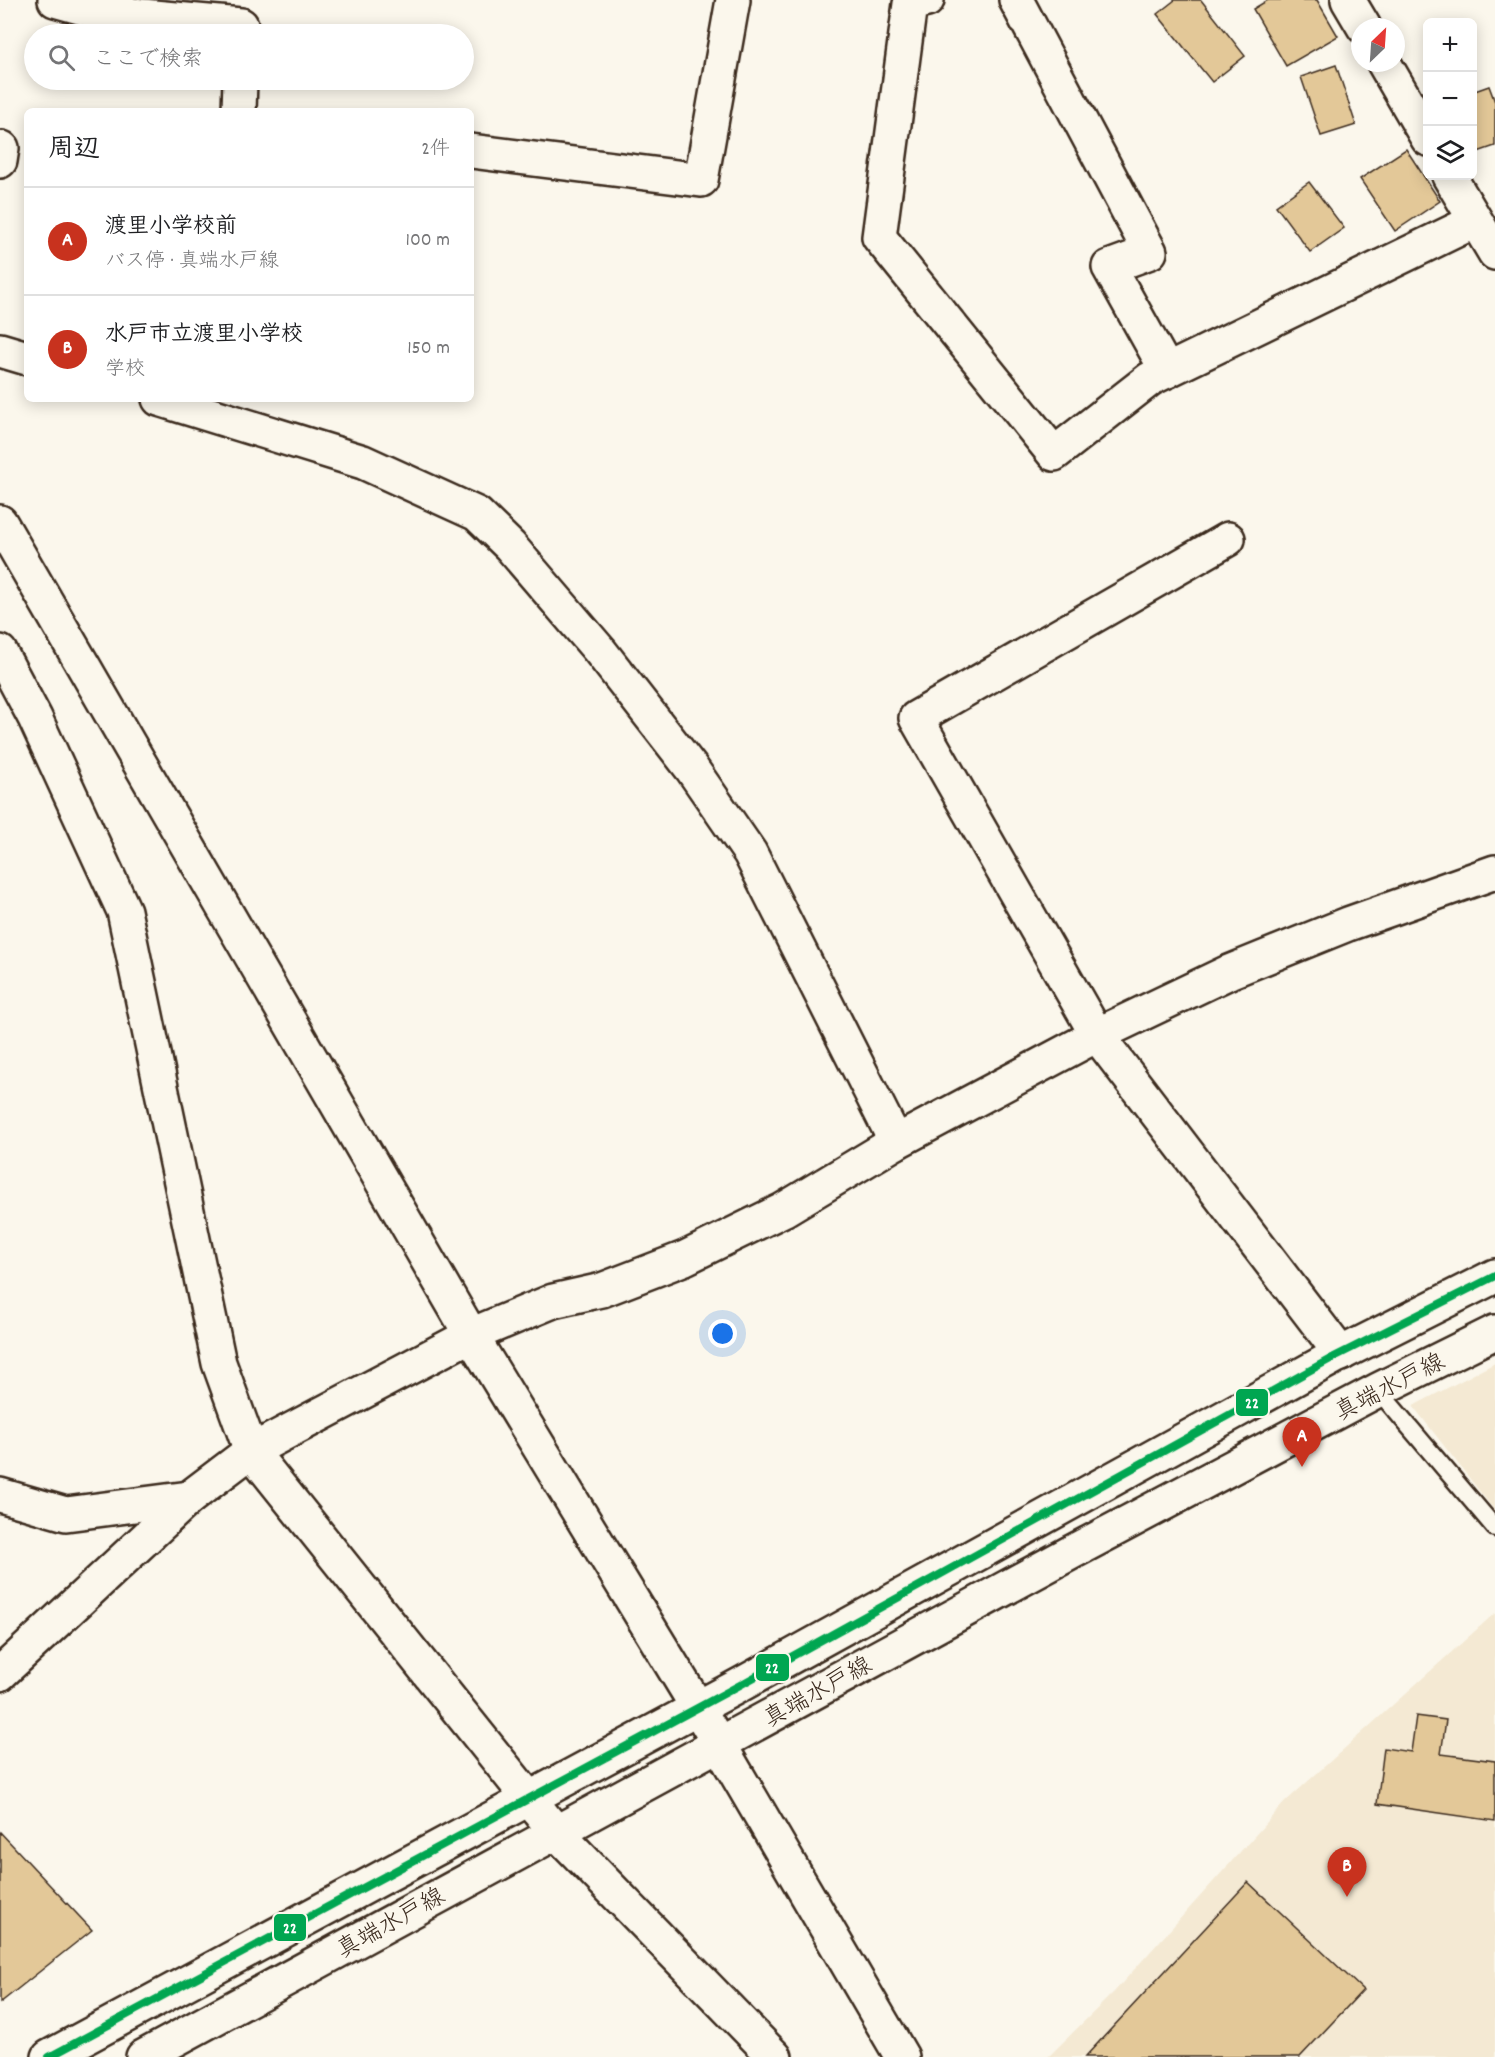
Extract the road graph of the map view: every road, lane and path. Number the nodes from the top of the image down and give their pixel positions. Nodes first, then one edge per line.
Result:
1 (55, 0) edge
2 (733, 0) edge
3 (927, 0) edge
4 (1016, 0) edge
5 (1348, 0) edge
6 (1359, 18) edge
7 (242, 20) edge
8 (1389, 72) edge
9 (240, 90) edge
10 (239, 108) edge
11 (1423, 130) edge
12 (474, 152) edge
13 (1451, 180) edge
14 (1475, 221) junction
15 (1495, 253) edge
16 (0, 350) edge
17 (24, 357) edge
18 (1167, 371) junction
19 (169, 402) edge
20 (0, 522) edge
21 (1228, 539) dead end
22 (0, 652) edge
23 (1495, 872) edge
24 (1096, 1035) junction
25 (896, 1142) junction
26 (1495, 1276) edge
27 (1495, 1332) edge
28 (471, 1335) junction
29 (1341, 1354) junction
30 (1378, 1390) junction
31 (251, 1451) junction
32 (0, 1495) edge
33 (189, 1498) junction
34 (1495, 1528) edge
35 (0, 1674) edge
36 (698, 1708) junction
37 (718, 1745) junction
38 (529, 1799) junction
39 (555, 1831) junction
40 (49, 2057) edge
41 (143, 2057) edge
42 (775, 2057) edge
43 (902, 2057) edge

1 - 7 street
2 - 12 street
3 - 18 street
4 - 18 street
5 - 6 street
8 - 11 street
9 - 10 street
13 - 14 street
14 - 15 street
14 - 18 street
16 - 17 street
19 - 25 street
20 - 28 street
21 - 24 street
22 - 31 street
23 - 24 street
24 - 25 street
24 - 29 street
25 - 28 street
26 - 29 street, 真端水戸線
27 - 30 street, 真端水戸線
28 - 31 street
28 - 36 street
29 - 36 street, 真端水戸線
30 - 34 lane
30 - 37 street, 真端水戸線
31 - 33 street
31 - 38 street
32 - 33 street
33 - 35 street
36 - 37 street
36 - 38 street, 真端水戸線
37 - 39 street, 真端水戸線
37 - 43 street
38 - 39 street
38 - 40 street, 真端水戸線
39 - 41 street, 真端水戸線
39 - 42 street

